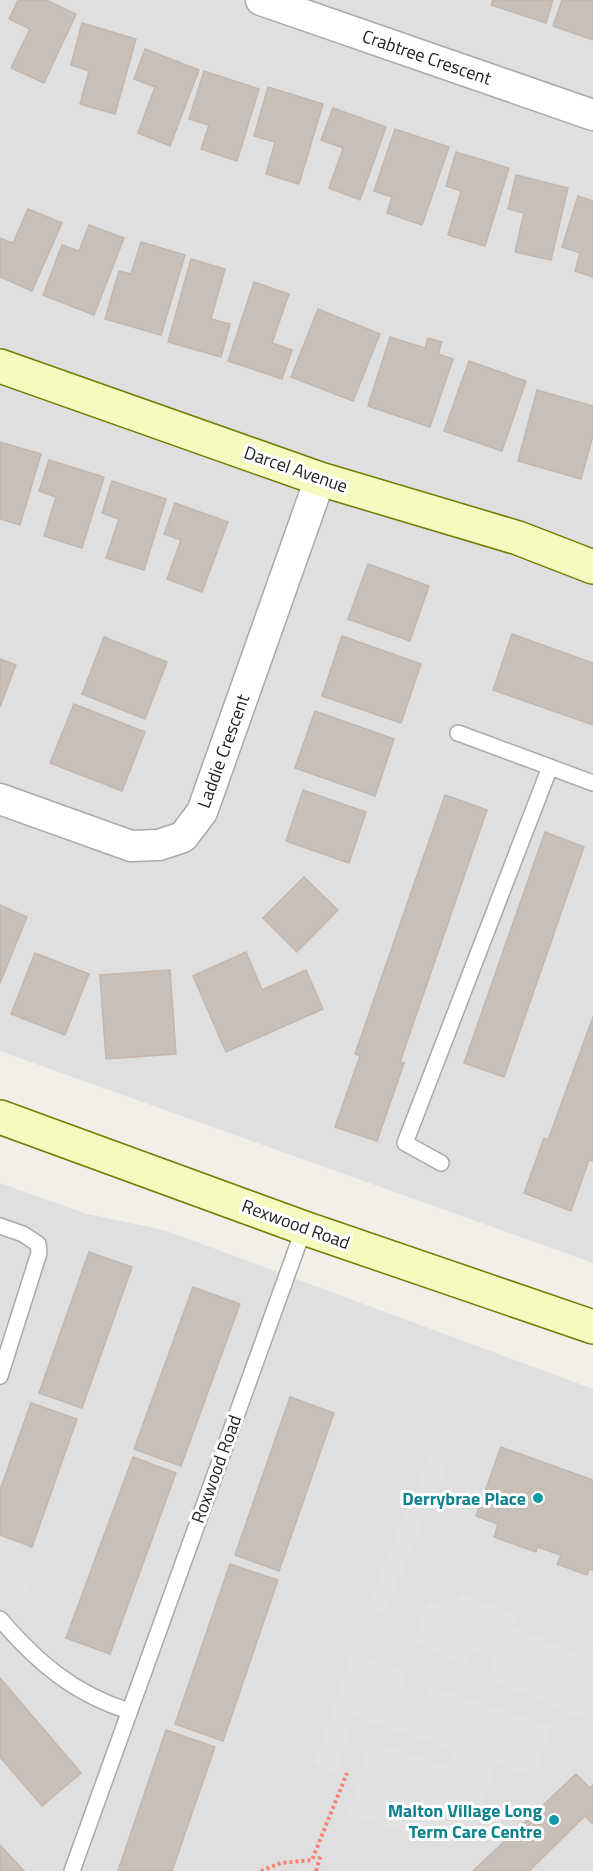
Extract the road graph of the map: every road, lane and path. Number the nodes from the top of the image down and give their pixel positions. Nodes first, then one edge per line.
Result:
1 (261, 0) edge
2 (593, 115) edge
3 (0, 366) edge
4 (320, 479) junction
5 (593, 567) edge
6 (458, 733) dead end
7 (550, 767) junction
8 (593, 783) edge
9 (0, 799) edge
10 (0, 1118) edge
11 (441, 1163) dead end
12 (0, 1226) edge
13 (304, 1228) junction
14 (593, 1327) edge
15 (0, 1376) edge
16 (0, 1619) edge
17 (129, 1711) junction
18 (347, 1773) dead end
19 (321, 1854) dead end
20 (72, 1871) edge
21 (261, 1871) edge
22 (316, 1871) edge

1 - 2 street, Crabtree Crescent
3 - 4 street, Darcel Avenue
4 - 5 street, Darcel Avenue
4 - 9 street, Laddie Crescent
6 - 7 lane
7 - 8 lane
7 - 11 lane
10 - 13 street, Rexwood Road
12 - 15 lane
13 - 14 street, Rexwood Road
13 - 17 lane, Roxwood Road
16 - 17 lane
17 - 20 lane, Roxwood Road
18 - 21 path
19 - 22 path

